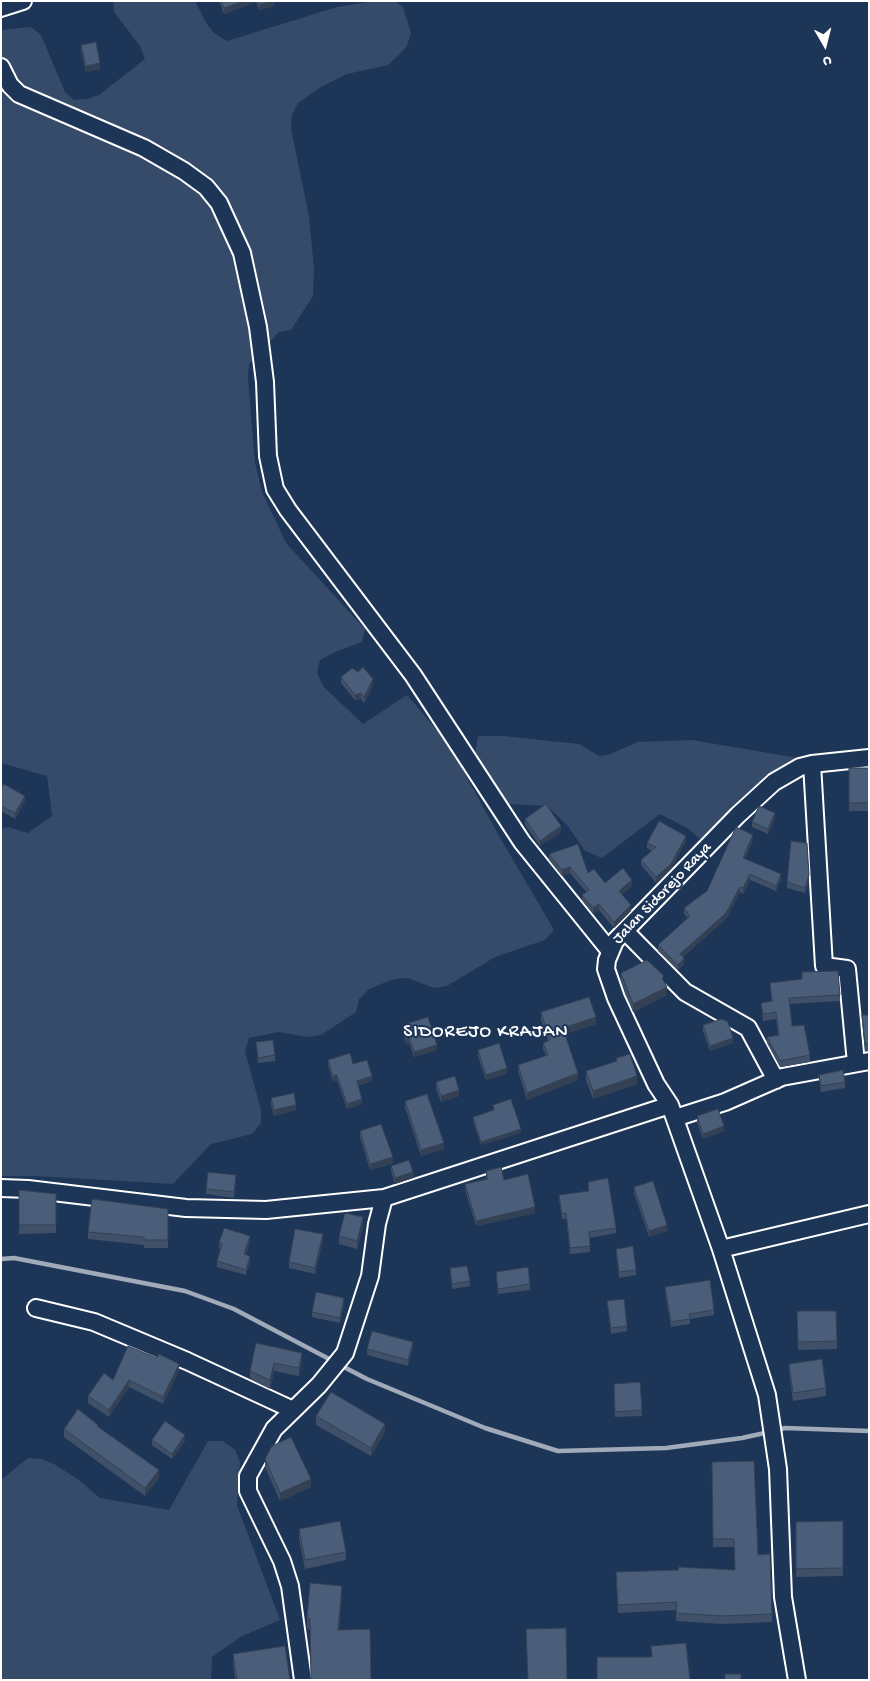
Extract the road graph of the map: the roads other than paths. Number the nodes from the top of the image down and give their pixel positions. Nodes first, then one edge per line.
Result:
1 (23, 1) edge
2 (1, 8) edge
3 (1, 67) edge
4 (869, 758) edge
5 (812, 764) junction
6 (625, 931) junction
7 (610, 951) junction
8 (862, 1062) edge
9 (776, 1080) junction
10 (664, 1111) junction
11 (1, 1188) edge
12 (384, 1198) junction
13 (869, 1214) edge
14 (720, 1249) junction
15 (36, 1308) dead end
16 (293, 1410) junction
17 (303, 1680) edge
18 (797, 1680) edge

1 - 2 street
3 - 7 street
4 - 5 street, Jalan Sidorejo Raya
5 - 6 street, Jalan Sidorejo Raya
5 - 8 street
6 - 7 street, Jalan Sidorejo Raya
6 - 9 street
7 - 10 street, Jalan Sidorejo Raya
8 - 9 street
9 - 10 street
10 - 12 street
10 - 14 street, Jalan Sidorejo Raya
11 - 12 street
12 - 16 street
13 - 14 street
14 - 18 street, Jalan Sidorejo Raya
15 - 16 street
16 - 17 street

